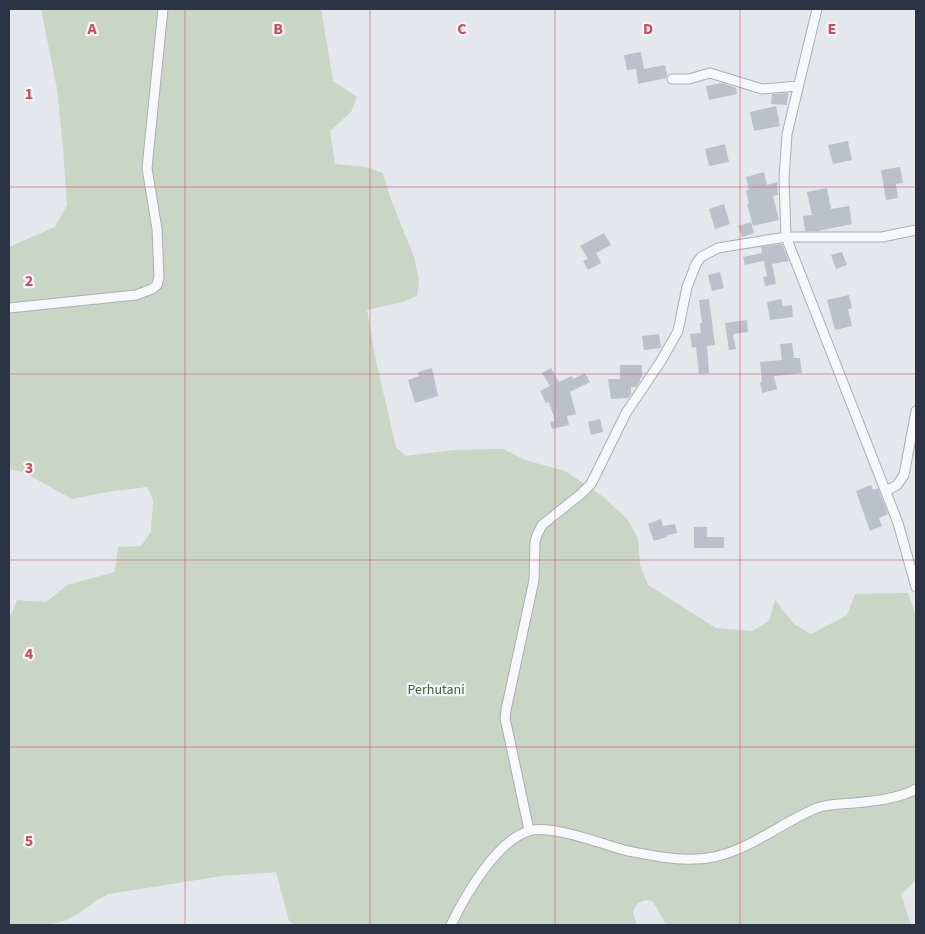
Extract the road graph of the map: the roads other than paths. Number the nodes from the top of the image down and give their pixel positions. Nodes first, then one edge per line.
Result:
1 (164, 9) edge
2 (817, 9) edge
3 (672, 79) dead end
4 (798, 86) junction
5 (916, 230) edge
6 (786, 237) junction
7 (9, 308) edge
8 (916, 411) edge
9 (886, 491) junction
10 (916, 586) edge
11 (916, 788) edge
12 (529, 830) junction
13 (451, 925) edge

1 - 7 street
2 - 4 street
3 - 4 street
4 - 6 street
5 - 6 street
6 - 9 street
6 - 12 street
8 - 9 street
9 - 10 street
11 - 12 street
12 - 13 street

